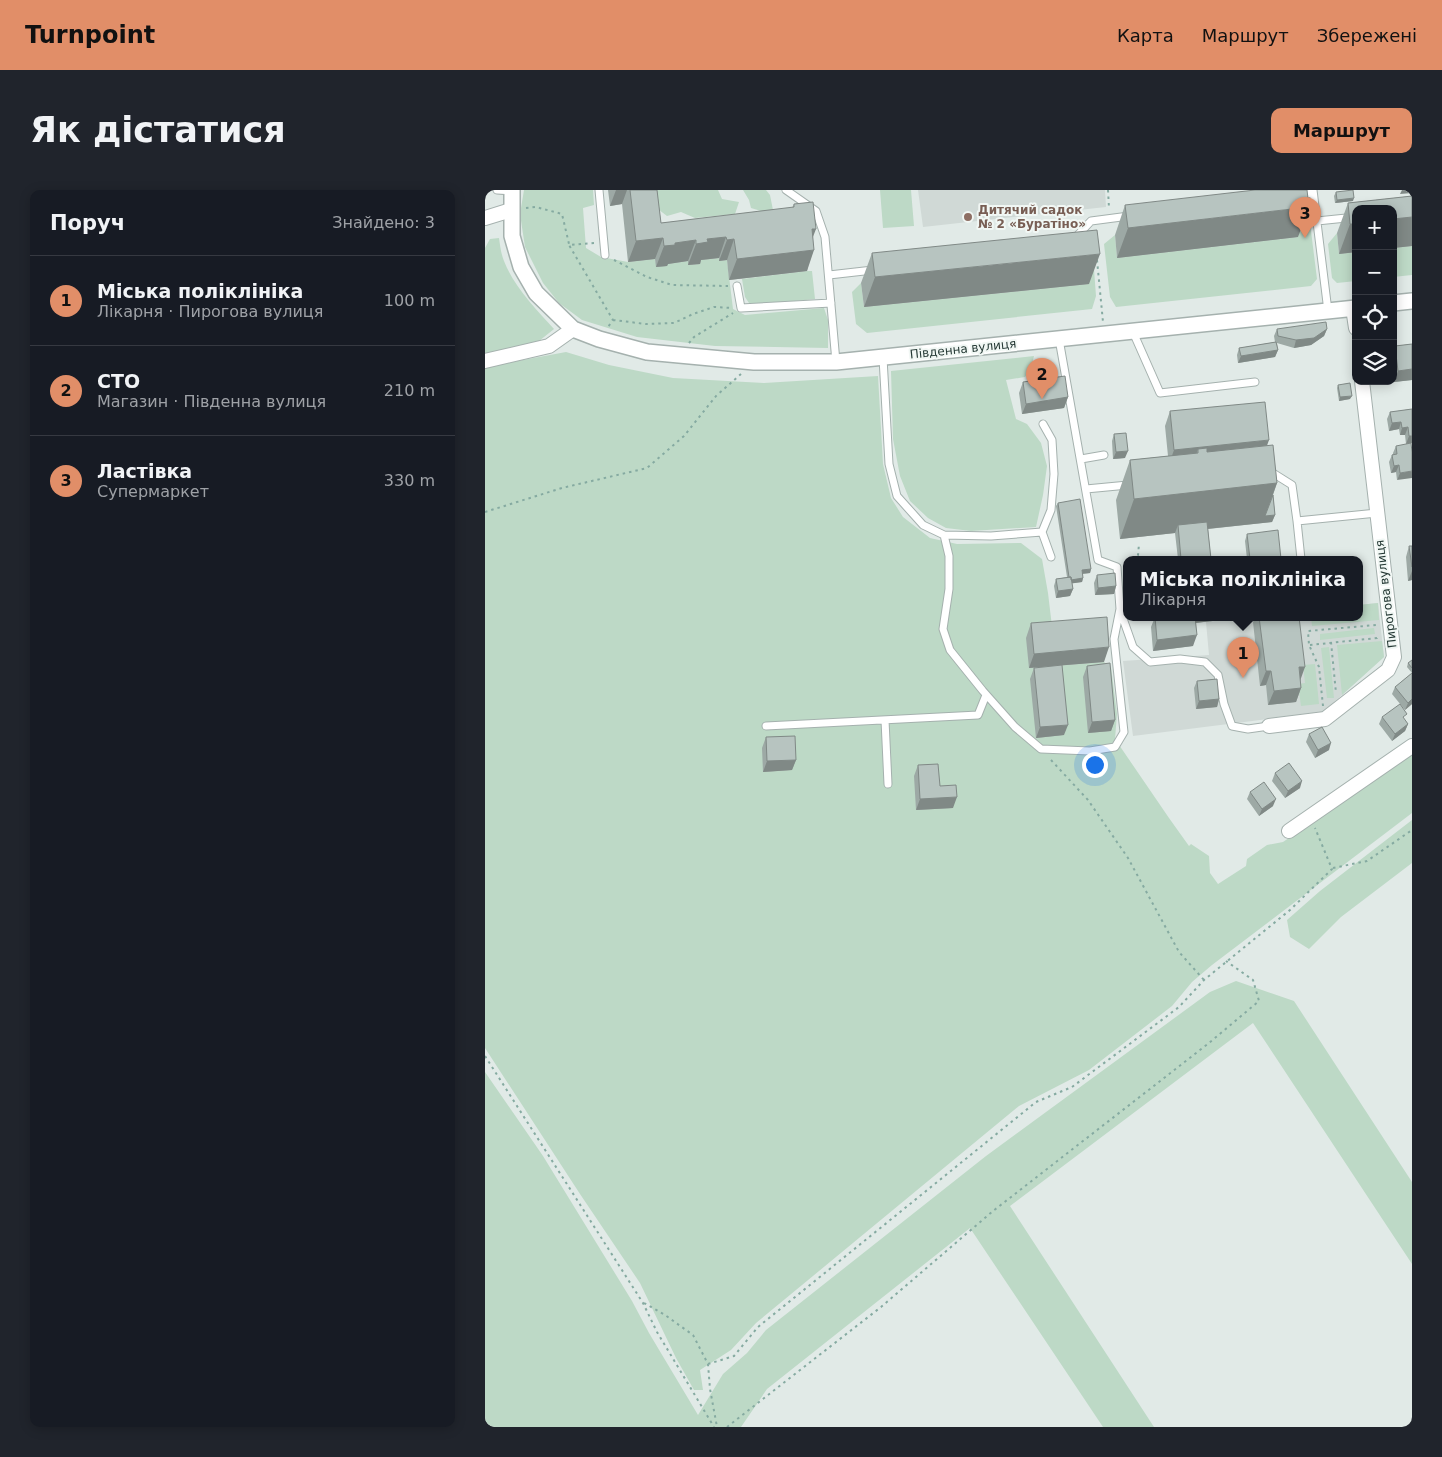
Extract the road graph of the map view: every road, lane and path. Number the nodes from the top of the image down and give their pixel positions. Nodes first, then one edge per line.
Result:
1 (507, 190) edge
2 (599, 190) edge
3 (786, 190) edge
4 (1108, 190) edge
5 (1313, 191) edge
6 (1295, 195) edge
7 (511, 210) junction
8 (816, 211) junction
9 (806, 212) edge
10 (1138, 215) edge
11 (1352, 217) edge
12 (485, 218) edge
13 (1110, 218) junction
14 (1317, 221) junction
15 (604, 242) junction
16 (1071, 243) edge
17 (569, 245) junction
18 (605, 255) joint
19 (1097, 258) edge
20 (878, 269) edge
21 (829, 275) junction
22 (737, 286) joint
23 (1412, 301) edge
24 (831, 303) junction
25 (1397, 303) edge
26 (741, 308) junction
27 (1352, 308) edge
28 (1328, 310) junction
29 (613, 320) junction
30 (573, 329) junction
31 (1133, 331) junction
32 (1104, 334) junction
33 (599, 339) junction
34 (1059, 339) junction
35 (677, 355) junction
36 (883, 357) junction
37 (485, 361) edge
38 (754, 362) junction
39 (836, 362) junction
40 (1255, 382) dead end
41 (1362, 385) edge
42 (1043, 424) dead end
43 (1104, 455) dead end
44 (1081, 459) junction
45 (1259, 471) edge
46 (1134, 484) edge
47 (1086, 489) junction
48 (485, 512) edge
49 (1377, 513) junction
50 (1297, 521) junction
51 (1042, 532) junction
52 (944, 535) junction
53 (1139, 544) dead end
54 (1137, 556) edge
55 (1301, 556) edge
56 (1051, 557) dead end
57 (1120, 609) junction
58 (1123, 618) edge
59 (1124, 621) edge
60 (1331, 642) junction
61 (1309, 645) junction
62 (1336, 693) dead end
63 (986, 695) junction
64 (1323, 706) dead end
65 (885, 720) junction
66 (766, 726) dead end
67 (1269, 726) joint
68 (1412, 746) edge
69 (1041, 749) junction
70 (888, 784) dead end
71 (1311, 816) junction
72 (1412, 830) edge
73 (1289, 831) dead end
74 (1332, 869) junction
75 (1226, 961) junction
76 (1204, 980) junction
77 (485, 1056) edge
78 (643, 1303) junction
79 (709, 1364) junction
80 (716, 1427) edge
81 (727, 1427) edge

1 - 7 street
2 - 15 lane
3 - 8 lane
4 - 13 path
5 - 6 lane
5 - 14 lane
7 - 12 street
7 - 17 path
7 - 30 street
8 - 9 lane
8 - 21 lane
10 - 13 lane
11 - 14 lane
13 - 16 lane
14 - 28 lane
15 - 17 path
15 - 18 lane
17 - 29 path
18 - 22 path
19 - 32 path
20 - 21 lane
21 - 24 lane
22 - 26 lane
23 - 25 street
24 - 26 lane
24 - 39 lane
26 - 29 path
26 - 35 path
27 - 28 street, Південна вулиця
28 - 31 street, Південна вулиця
29 - 33 path
30 - 33 street, Південна вулиця
30 - 37 street
31 - 32 street, Південна вулиця
31 - 40 lane
32 - 34 street, Південна вулиця
33 - 35 street, Південна вулиця
34 - 36 street, Південна вулиця
34 - 44 lane
35 - 38 street, Південна вулиця
36 - 39 street, Південна вулиця
36 - 52 lane
38 - 39 street, Південна вулиця
38 - 48 path
41 - 49 street, Пирогова вулиця
42 - 51 lane
43 - 44 lane
44 - 47 lane
45 - 50 lane
46 - 47 lane
47 - 57 lane
49 - 50 lane
49 - 67 street, Пирогова вулиця
50 - 55 lane
51 - 52 lane
51 - 56 lane
52 - 63 lane
53 - 54 path
57 - 58 lane
57 - 69 lane
59 - 67 lane
60 - 61 path
60 - 61 path
60 - 62 path
61 - 64 path
63 - 65 lane
63 - 69 lane
65 - 66 lane
65 - 70 lane
68 - 71 street
69 - 76 path
71 - 73 street
71 - 74 path
72 - 74 path
74 - 75 path
75 - 76 path
75 - 81 path
76 - 79 path
77 - 78 path
78 - 79 path
78 - 80 path
79 - 80 path

